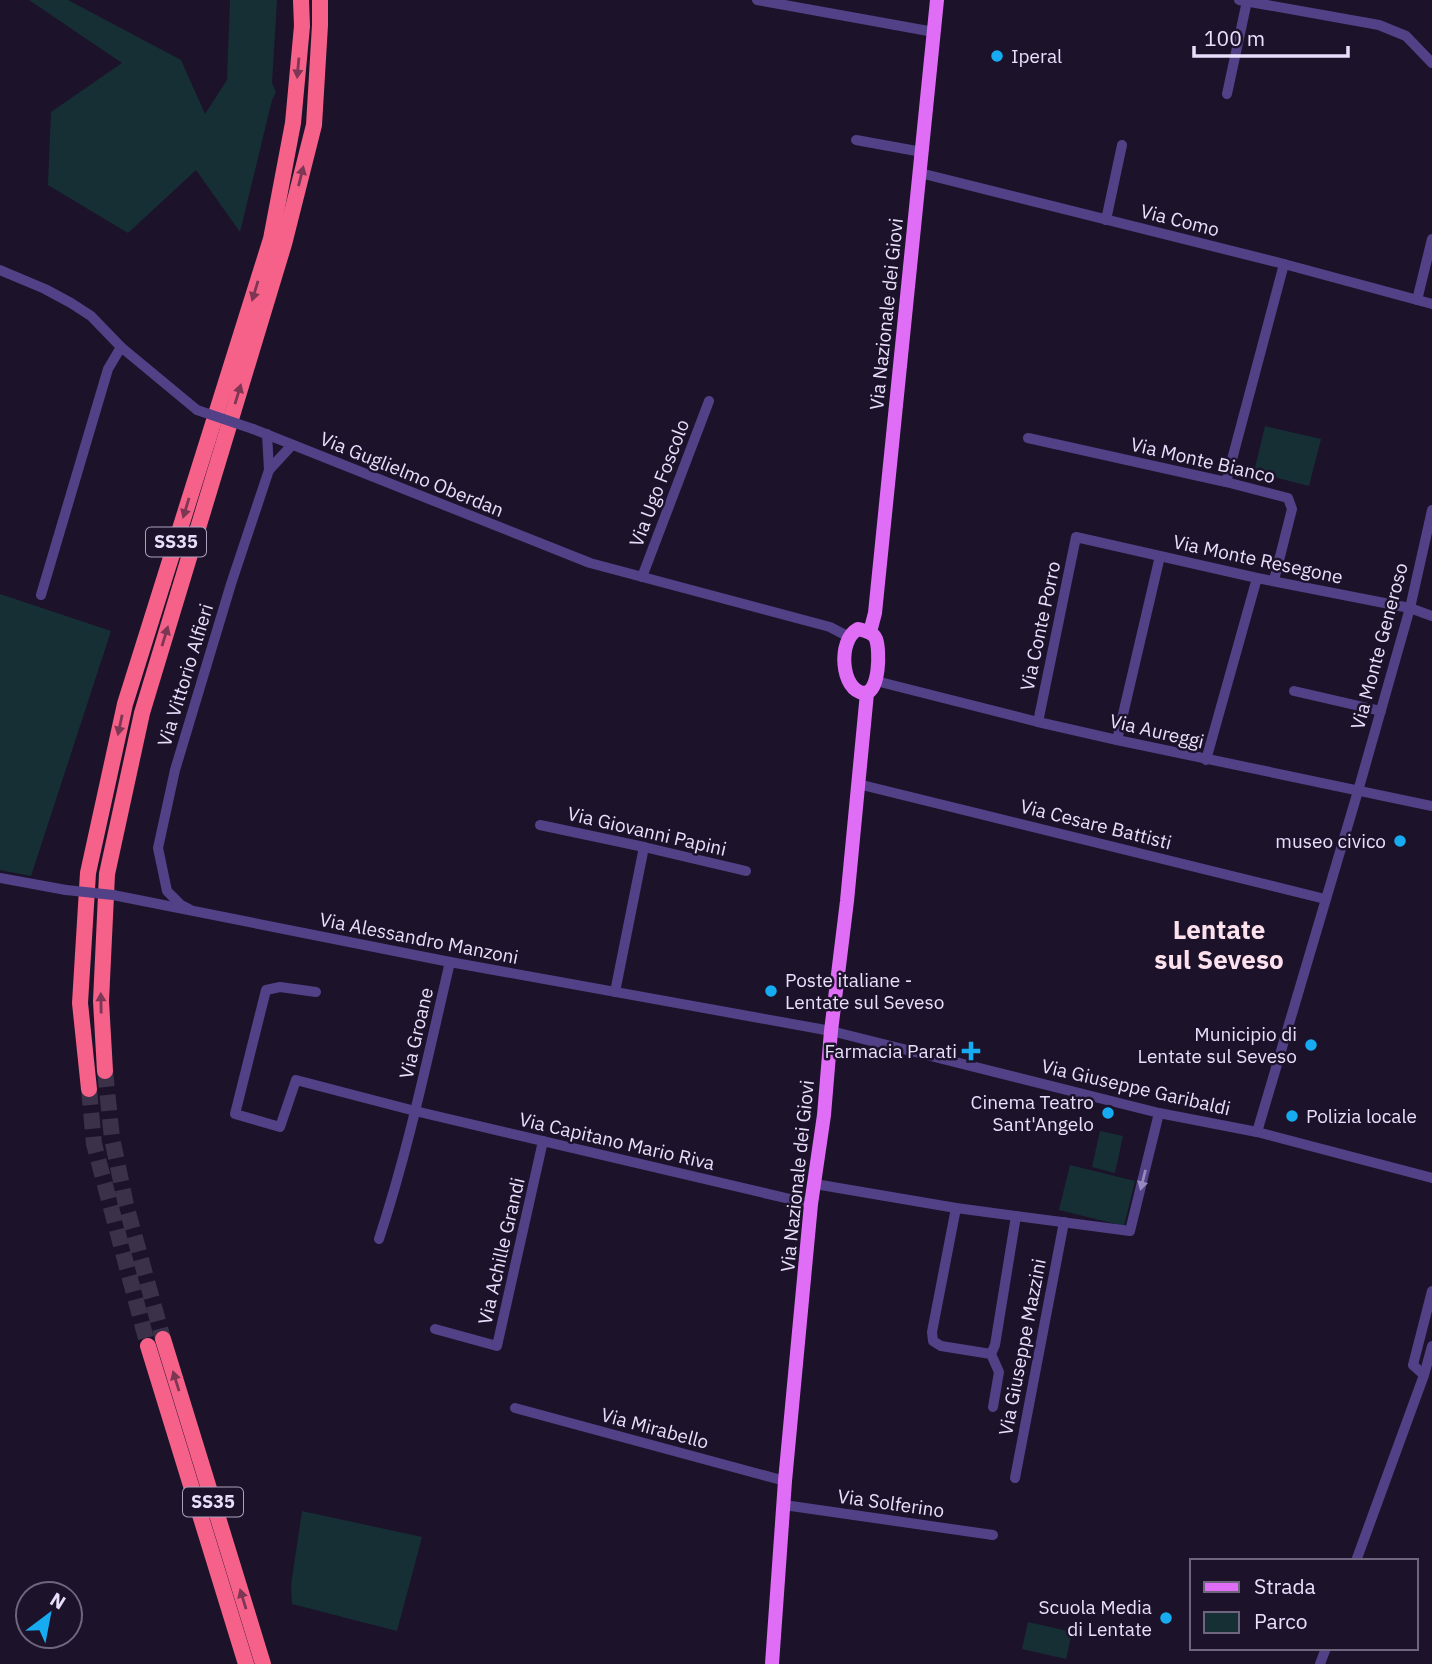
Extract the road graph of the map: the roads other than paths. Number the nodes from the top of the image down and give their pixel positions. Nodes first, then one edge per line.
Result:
1 (301, 0) edge
2 (320, 0) edge
3 (757, 0) edge
4 (937, 0) edge
5 (1243, 1) edge
6 (934, 32) junction
7 (1432, 63) edge
8 (1227, 94) dead end
9 (856, 141) dead end
10 (1122, 145) dead end
11 (922, 152) junction
12 (920, 173) junction
13 (1106, 220) junction
14 (1432, 239) edge
15 (1284, 264) junction
16 (0, 270) edge
17 (1417, 300) junction
18 (1432, 304) edge
19 (121, 347) junction
20 (709, 401) dead end
21 (267, 435) junction
22 (1028, 438) dead end
23 (292, 445) junction
24 (269, 470) junction
25 (1226, 482) junction
26 (1432, 510) edge
27 (1076, 537) joint
28 (1160, 556) junction
29 (642, 577) junction
30 (1257, 578) junction
31 (1274, 580) junction
32 (41, 595) dead end
33 (1410, 608) junction
34 (1432, 616) edge
35 (870, 632) junction
36 (849, 637) junction
37 (872, 687) junction
38 (1294, 691) dead end
39 (1381, 711) junction
40 (1038, 722) junction
41 (1117, 740) junction
42 (1206, 760) junction
43 (858, 783) junction
44 (1358, 791) junction
45 (1432, 806) edge
46 (540, 825) dead end
47 (644, 847) junction
48 (747, 872) dead end
49 (0, 878) edge
50 (1325, 899) junction
51 (198, 913) junction
52 (450, 962) junction
53 (316, 992) dead end
54 (615, 992) junction
55 (831, 1031) junction
56 (105, 1071) tunnel mouth
57 (89, 1089) tunnel mouth
58 (415, 1111) junction
59 (1159, 1113) junction
60 (1258, 1132) junction
61 (543, 1141) junction
62 (1432, 1178) edge
63 (815, 1184) junction
64 (811, 1204) junction
65 (956, 1208) junction
66 (1016, 1216) junction
67 (1064, 1222) junction
68 (379, 1239) dead end
69 (1432, 1292) edge
70 (435, 1329) dead end
71 (163, 1339) tunnel mouth
72 (148, 1346) tunnel mouth
73 (1432, 1346) edge
74 (991, 1354) junction
75 (1424, 1375) junction
76 (993, 1407) dead end
77 (515, 1408) dead end
78 (1015, 1478) dead end
79 (785, 1481) junction
80 (783, 1505) junction
81 (993, 1535) dead end
82 (1357, 1559) edge
83 (246, 1664) edge
84 (263, 1664) edge
85 (772, 1664) edge

1 -> 57 highway, SS35
56 -> 2 highway, SS35
3 - 6 street
4 - 6 main road, Via Nazionale dei Giovi
5 - 7 street
5 - 8 street
6 - 11 main road, Via Nazionale dei Giovi
9 - 11 street
10 - 13 street
11 - 12 main road, Via Nazionale dei Giovi
12 - 13 street, Via Como
12 - 35 main road, Via Nazionale dei Giovi
13 - 15 street, Via Como
14 - 17 street
15 - 17 street, Via Como
15 - 25 street
16 - 19 street, Via Guglielmo Oberdan
17 - 18 street, Via Como
19 - 21 street, Via Guglielmo Oberdan, bridge
19 - 32 street
20 - 29 street, Via Ugo Foscolo
21 - 23 street, Via Guglielmo Oberdan
21 - 24 street, Via Vittorio Alfieri
22 - 25 street, Via Monte Bianco
23 - 24 street
23 - 29 street, Via Guglielmo Oberdan
24 - 51 street, Via Vittorio Alfieri
25 - 31 street, Via Monte Bianco
26 - 33 street, Via Monte Generoso
27 - 28 street, Via Monte Resegone
27 - 40 street, Via Conte Porro
28 - 30 street, Via Monte Resegone
28 - 41 street
29 - 36 street, Via Guglielmo Oberdan
30 - 31 street, Via Monte Resegone
30 - 42 street
31 - 33 street, Via Monte Resegone
33 - 34 street, Via Monte Resegone
33 - 39 street, Via Monte Generoso
35 - 36 main road
35 - 37 main road, Via Nazionale dei Giovi
36 - 37 main road
37 - 40 street, Via Aureggi
37 - 43 main road, Via Nazionale dei Giovi
38 - 39 street
39 - 44 street, Via Monte Generoso
40 - 41 street, Via Aureggi
41 - 42 street, Via Aureggi
42 - 44 street, Via Aureggi
43 - 50 street, Via Cesare Battisti
43 - 55 main road, Via Nazionale dei Giovi
44 - 45 street, Via Aureggi
44 - 50 street, Via Monte Generoso
46 - 47 street, Via Giovanni Papini
47 - 48 street, Via Giovanni Papini
47 - 54 street
49 - 51 street, Via Alessandro Manzoni, bridge
50 - 60 street, Via Monte Generoso
51 - 52 street, Via Alessandro Manzoni
52 - 54 street, Via Alessandro Manzoni
52 - 58 street, Via Groane
53 - 58 street, Via Capitano Mario Riva
54 - 55 street, Via Alessandro Manzoni
55 - 59 street, Via Giuseppe Garibaldi
55 - 63 main road, Via Nazionale dei Giovi
58 - 61 street, Via Capitano Mario Riva
58 - 68 street, Via Groane
59 - 60 street, Via Giuseppe Garibaldi
59 -> 67 street
60 - 62 street, Via Giuseppe Garibaldi
61 - 64 street, Via Capitano Mario Riva
61 - 70 street, Via Achille Grandi
63 - 64 main road, Via Nazionale dei Giovi
63 - 65 street
64 - 79 main road, Via Nazionale dei Giovi
65 - 66 street
65 - 74 street
66 - 67 street
66 - 74 street
67 - 78 street, Via Giuseppe Mazzini
69 - 75 street
84 -> 71 highway, SS35
72 - 83 highway, SS35
73 - 75 street
74 - 76 street
75 - 82 street
77 - 79 street, Via Mirabello
79 - 80 main road, Via Nazionale dei Giovi
80 - 81 street, Via Solferino
80 - 85 main road, Via Nazionale dei Giovi

